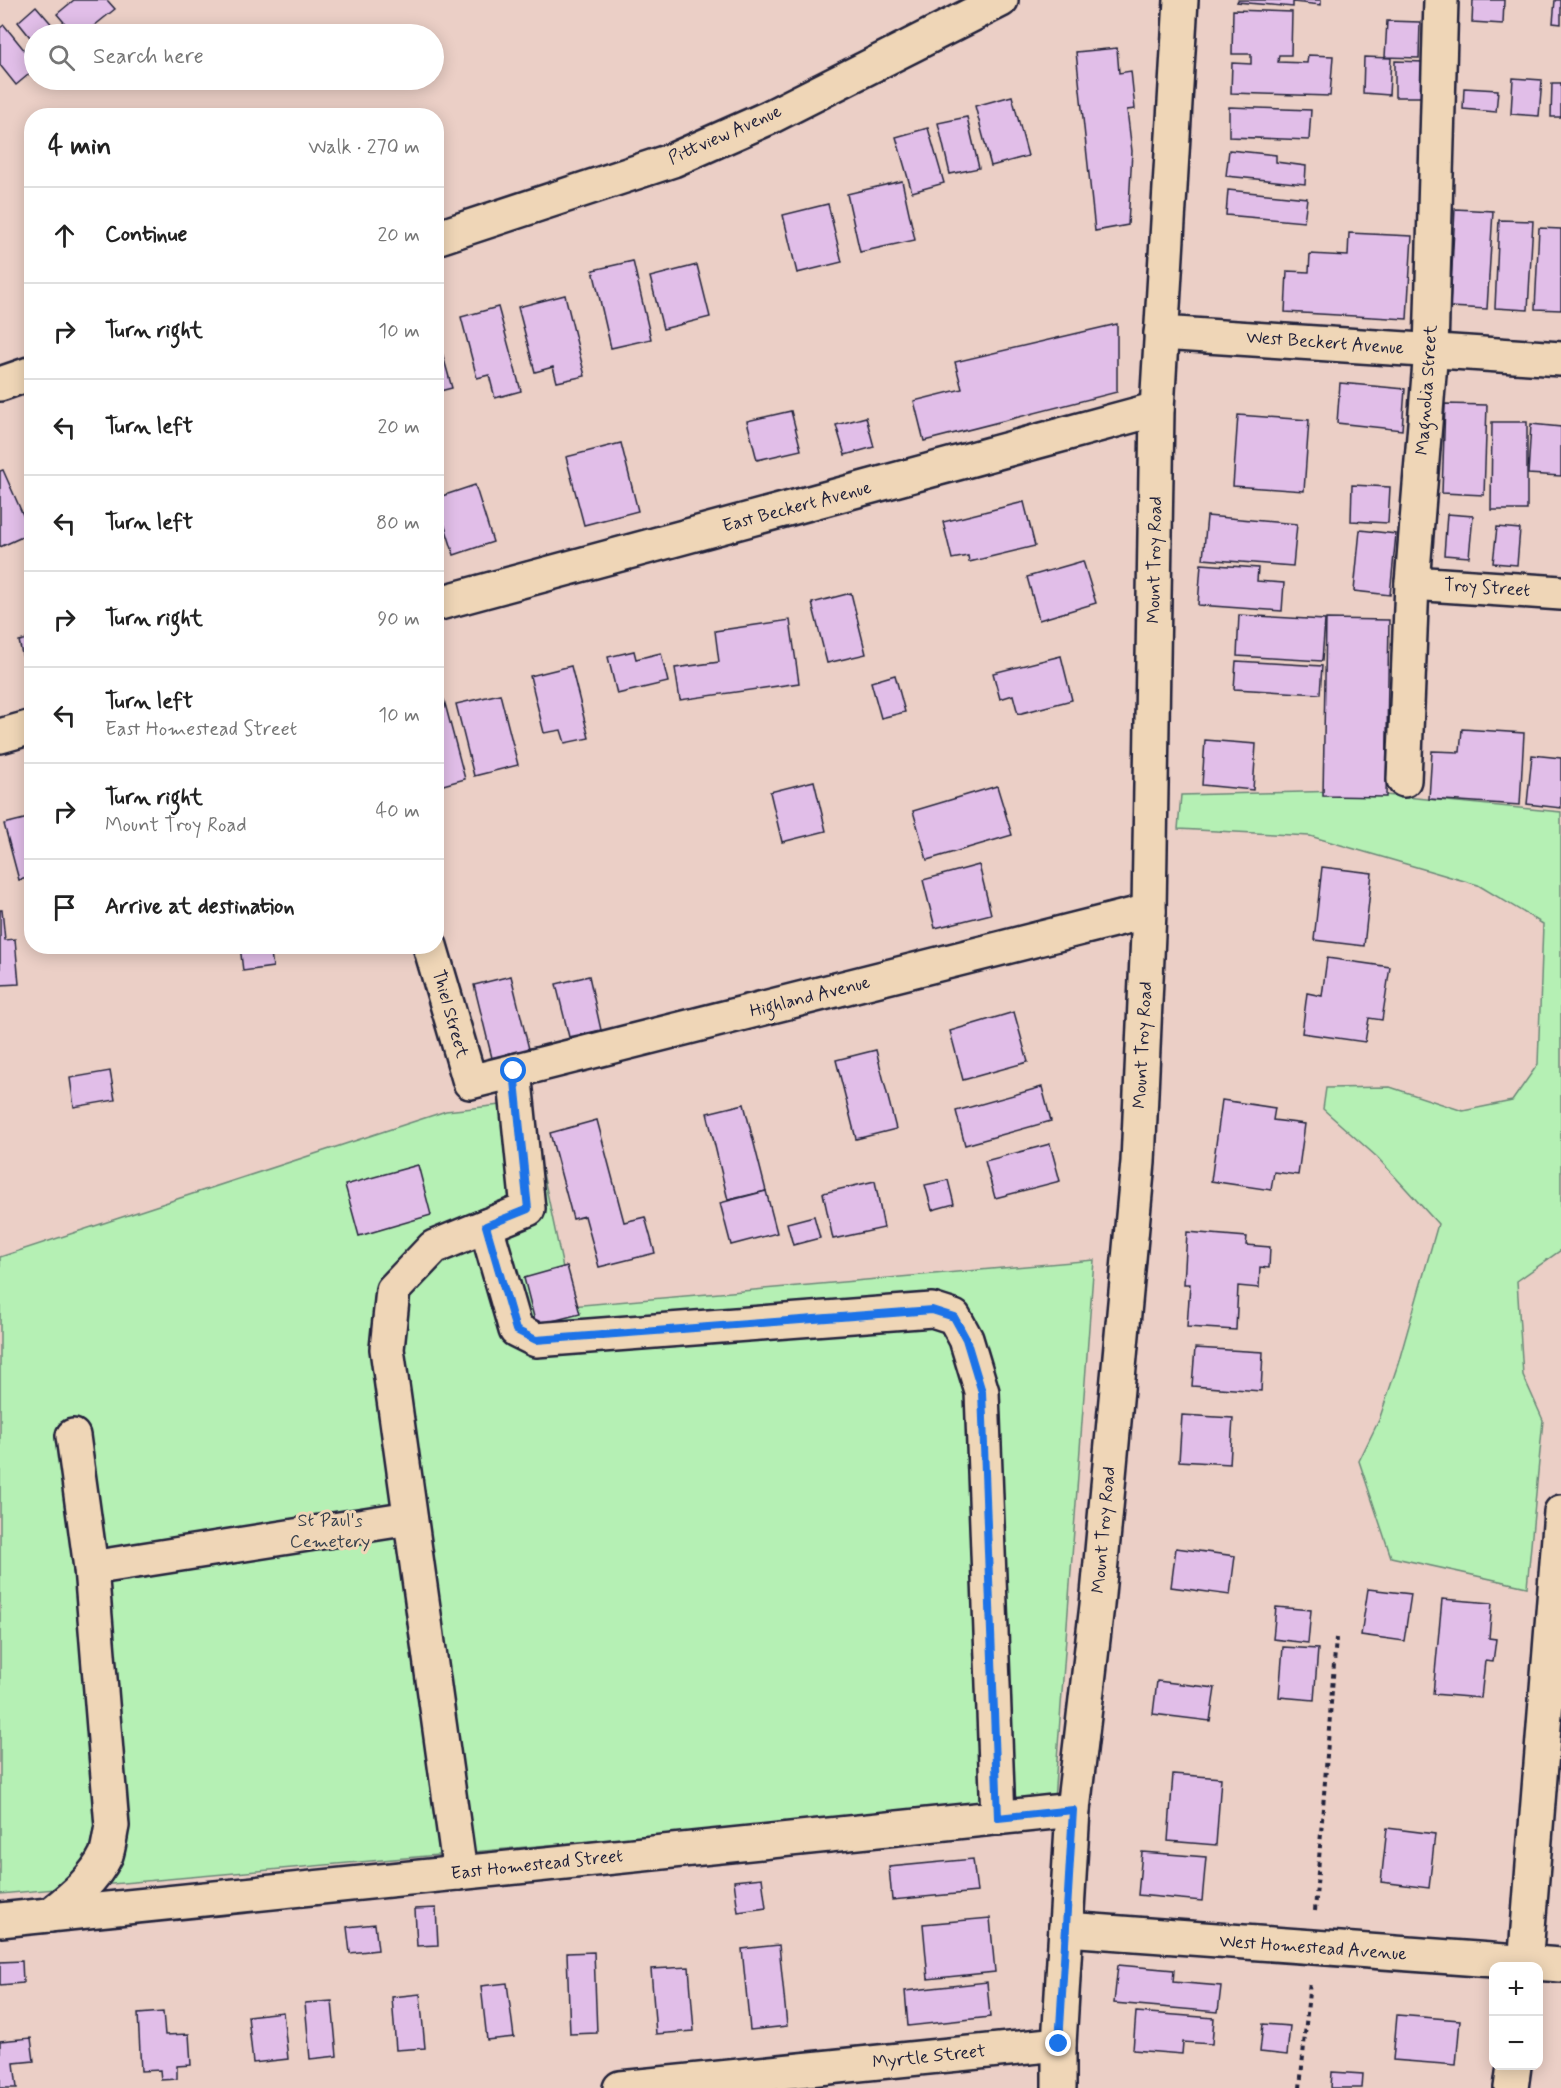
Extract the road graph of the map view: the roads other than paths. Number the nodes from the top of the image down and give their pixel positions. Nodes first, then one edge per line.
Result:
1 (1001, 0) edge
2 (1181, 0) edge
3 (1441, 0) edge
4 (444, 235) edge
5 (1161, 333) junction
6 (1431, 350) junction
7 (1561, 358) edge
8 (24, 376) edge
9 (0, 384) edge
10 (1157, 409) junction
11 (1412, 583) junction
12 (1561, 593) edge
13 (444, 602) edge
14 (24, 729) edge
15 (0, 736) edge
16 (1404, 780) dead end
17 (1149, 911) junction
18 (432, 954) edge
19 (514, 1071) junction
20 (470, 1082) joint
21 (486, 1226) junction
22 (73, 1436) dead end
23 (1561, 1512) edge
24 (410, 1518) junction
25 (91, 1568) junction
26 (1073, 1810) junction
27 (998, 1818) junction
28 (460, 1873) junction
29 (50, 1915) junction
30 (0, 1920) edge
31 (1066, 1929) junction
32 (1499, 1962) edge
33 (1526, 1962) edge
34 (1543, 1964) edge
35 (1561, 1965) edge
36 (1059, 2044) junction
37 (1513, 2070) edge
38 (777, 2080) edge
39 (620, 2088) edge
40 (1059, 2088) edge
41 (1511, 2088) edge

1 - 4 street, Pittview Avenue
2 - 5 street, Mount Troy Road
3 - 6 street, Magnolia Street
5 - 6 street, West Beckert Avenue
5 - 10 street, Mount Troy Road
6 - 7 street, West Beckert Avenue
6 - 11 street, Magnolia Street
8 - 9 street
10 - 13 street, East Beckert Avenue
10 - 17 street, Mount Troy Road
11 - 12 street, Troy Street
11 - 16 street, Magnolia Street
14 - 15 street
17 - 19 street, Highland Avenue
17 - 26 street, Mount Troy Road
18 - 20 street, Thiel Street
19 - 20 street, Highland Avenue
19 - 21 street
21 - 24 street
21 - 27 street
22 - 25 street
23 - 33 street
24 - 25 street
24 - 28 street
25 - 29 street
26 - 27 street, East Homestead Street
26 - 31 street, Mount Troy Road
27 - 28 street, East Homestead Street
28 - 29 street, East Homestead Street
29 - 30 street, East Homestead Street
31 - 32 street, West Homestead Avenue
31 - 36 street, Mount Troy Road
34 - 35 street, West Homestead Avenue
36 - 38 street, Myrtle Street
36 - 40 street, Mount Troy Road
37 - 41 street
38 - 39 street, Myrtle Street

